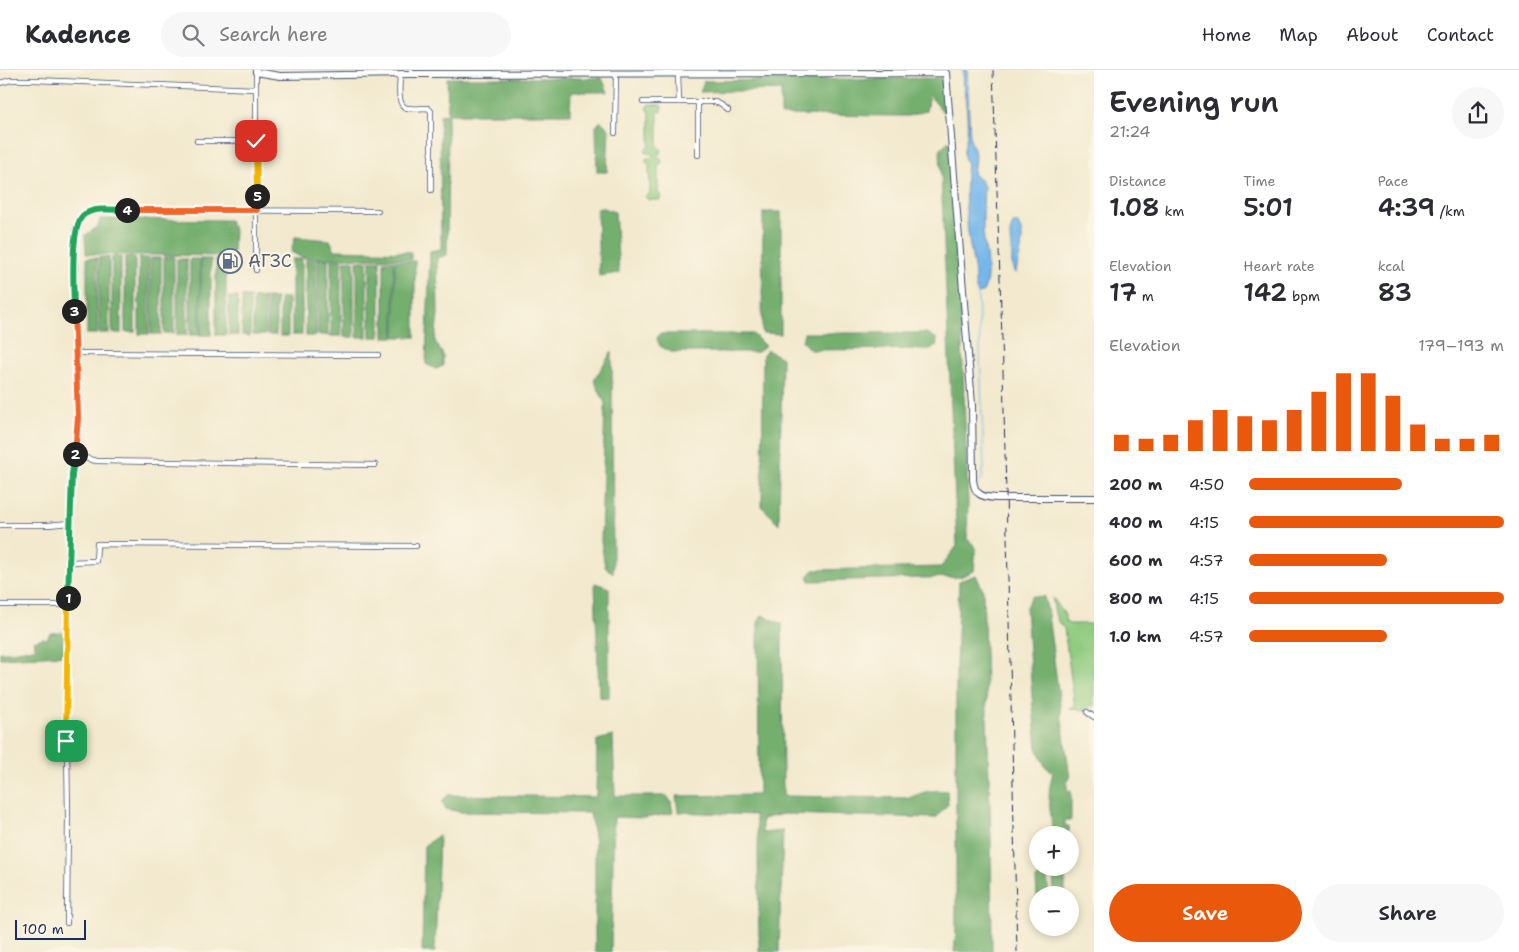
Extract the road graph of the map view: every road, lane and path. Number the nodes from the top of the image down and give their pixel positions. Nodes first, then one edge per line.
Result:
1 (256, 71) edge
2 (771, 71) edge
3 (813, 71) edge
4 (568, 72) edge
5 (632, 72) edge
6 (692, 72) edge
7 (730, 72) edge
8 (616, 73) junction
9 (678, 73) junction
10 (400, 74) junction
11 (0, 83) edge
12 (256, 89) junction
13 (643, 102) dead end
14 (679, 102) junction
15 (698, 102) junction
16 (728, 110) dead end
17 (615, 133) dead end
18 (197, 141) dead end
19 (256, 141) junction
20 (698, 155) dead end
21 (431, 190) dead end
22 (257, 210) junction
23 (378, 211) dead end
24 (256, 270) dead end
25 (76, 353) junction
26 (378, 355) dead end
27 (75, 455) junction
28 (375, 465) dead end
29 (1094, 498) edge
30 (70, 523) junction
31 (0, 525) edge
32 (416, 546) dead end
33 (69, 562) junction
34 (0, 605) edge
35 (68, 605) junction
36 (1087, 712) dead end
37 (1094, 717) edge
38 (66, 923) dead end

1 - 10 main road
1 - 12 street
2 - 3 main road
2 - 7 main road
3 - 29 main road
4 - 8 main road
4 - 10 main road
5 - 8 main road
5 - 9 main road
6 - 7 main road
6 - 9 main road
8 - 17 street
9 - 14 street
10 - 21 street
11 - 12 street
12 - 19 street
13 - 14 street
14 - 15 street
15 - 16 street
15 - 20 street
18 - 19 street
19 - 22 street
22 - 23 street
22 - 24 street
22 - 25 street
25 - 26 street
25 - 27 street
27 - 28 street
27 - 30 street
30 - 31 street
30 - 33 street
32 - 33 street
33 - 35 street
34 - 35 street
35 - 38 street
36 - 37 street

